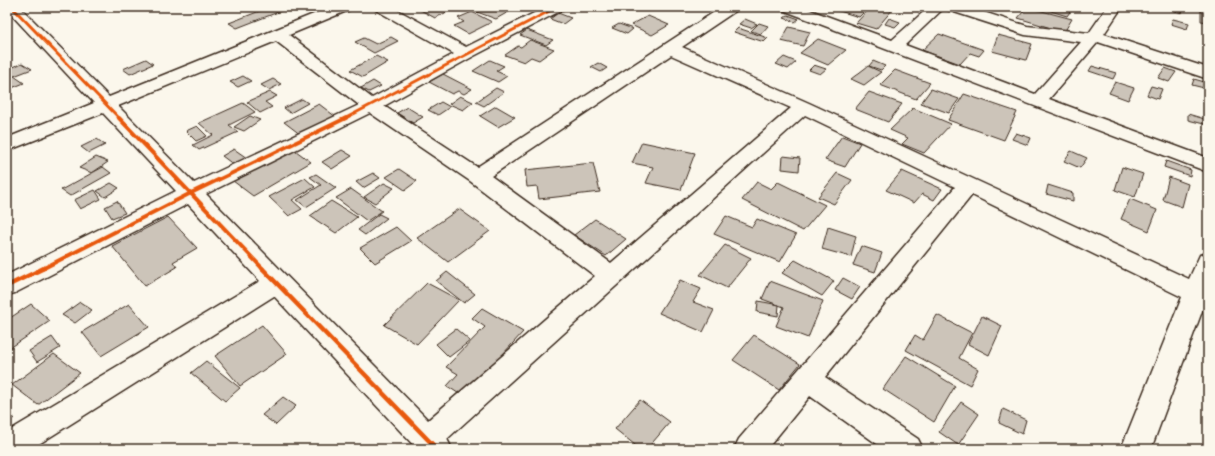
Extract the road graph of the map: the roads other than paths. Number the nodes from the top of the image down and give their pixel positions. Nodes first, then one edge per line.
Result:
1 (344, 7) edge
2 (381, 7) edge
3 (557, 7) edge
4 (732, 7) edge
5 (788, 7) edge
6 (938, 7) edge
7 (953, 7) edge
8 (1115, 7) edge
9 (21, 9) edge
10 (280, 34) junction
11 (1094, 37) junction
12 (894, 47) junction
13 (670, 48) junction
14 (466, 54) junction
15 (1208, 74) edge
16 (1038, 101) junction
17 (106, 105) junction
18 (371, 106) junction
19 (803, 107) junction
20 (7, 145) edge
21 (1208, 165) edge
22 (477, 176) junction
23 (969, 185) junction
24 (191, 193) junction
25 (1208, 261) edge
26 (612, 276) junction
27 (277, 282) junction
28 (7, 286) edge
29 (1197, 293) junction
30 (807, 379) junction
31 (11, 444) edge
32 (432, 444) edge
33 (749, 449) edge
34 (908, 449) edge
35 (1136, 449) edge

1 - 10 street
2 - 14 street
3 - 14 street
4 - 13 street
5 - 12 street
6 - 12 street
7 - 11 street
8 - 11 street
9 - 17 street
10 - 17 street
10 - 18 street
11 - 15 street
11 - 16 street
12 - 16 street
13 - 19 street
13 - 22 street
14 - 18 street
16 - 21 street
17 - 20 street
17 - 24 street
18 - 22 street
18 - 24 street
19 - 23 street
19 - 26 street
22 - 26 street
23 - 29 street
23 - 30 street
24 - 27 street
24 - 28 street
25 - 29 street
26 - 32 street
27 - 31 street
27 - 32 street
29 - 35 street
30 - 33 street
30 - 34 street

